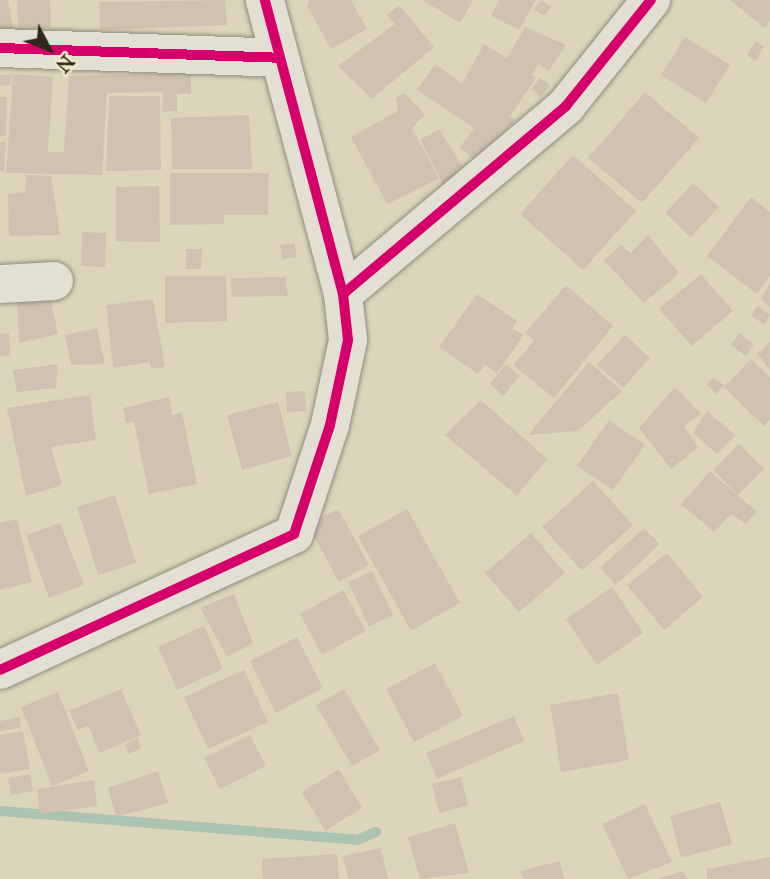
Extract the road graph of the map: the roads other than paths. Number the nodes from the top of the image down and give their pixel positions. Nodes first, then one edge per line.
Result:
1 (265, 0) edge
2 (651, 0) edge
3 (0, 48) edge
4 (280, 58) junction
5 (54, 281) dead end
6 (0, 284) edge
7 (343, 294) junction
8 (0, 670) edge

1 - 4 street
2 - 7 street
3 - 4 street
4 - 7 street
5 - 6 street
7 - 8 street

